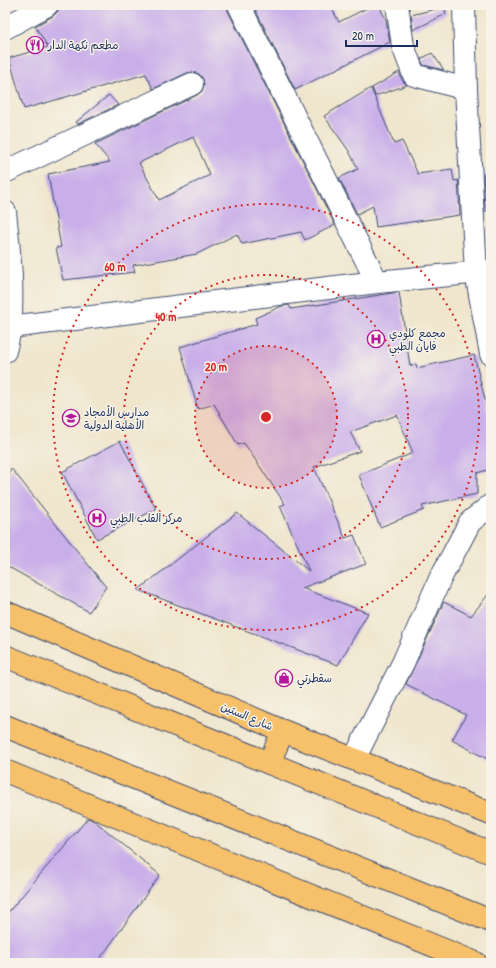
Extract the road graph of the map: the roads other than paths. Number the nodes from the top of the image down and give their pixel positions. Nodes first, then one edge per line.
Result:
1 (47, 5) edge
2 (239, 5) edge
3 (397, 5) edge
4 (464, 5) edge
5 (5, 28) edge
6 (192, 84) dead end
7 (466, 89) junction
8 (5, 172) edge
9 (5, 212) edge
10 (483, 272) edge
11 (377, 282) junction
12 (10, 327) junction
13 (5, 351) edge
14 (491, 354) edge
15 (491, 506) edge
16 (5, 612) edge
17 (5, 656) edge
18 (5, 726) edge
19 (283, 731) junction
20 (354, 759) junction
21 (269, 763) junction
22 (5, 771) edge
23 (491, 814) edge
24 (491, 853) edge
25 (491, 921) edge
26 (476, 963) edge

1 - 5 street
2 - 11 street
3 - 7 street
4 - 7 street
6 - 8 street
7 - 10 street
9 - 12 street
10 - 11 street
10 - 14 street
11 - 12 street
12 - 13 street
15 - 20 street
16 - 19 main road, شارع الستين
17 - 21 main road
18 - 25 main road
19 - 20 main road, شارع الستين
19 - 21 main road
20 - 23 main road, شارع الستين
21 - 24 main road
22 - 26 main road

